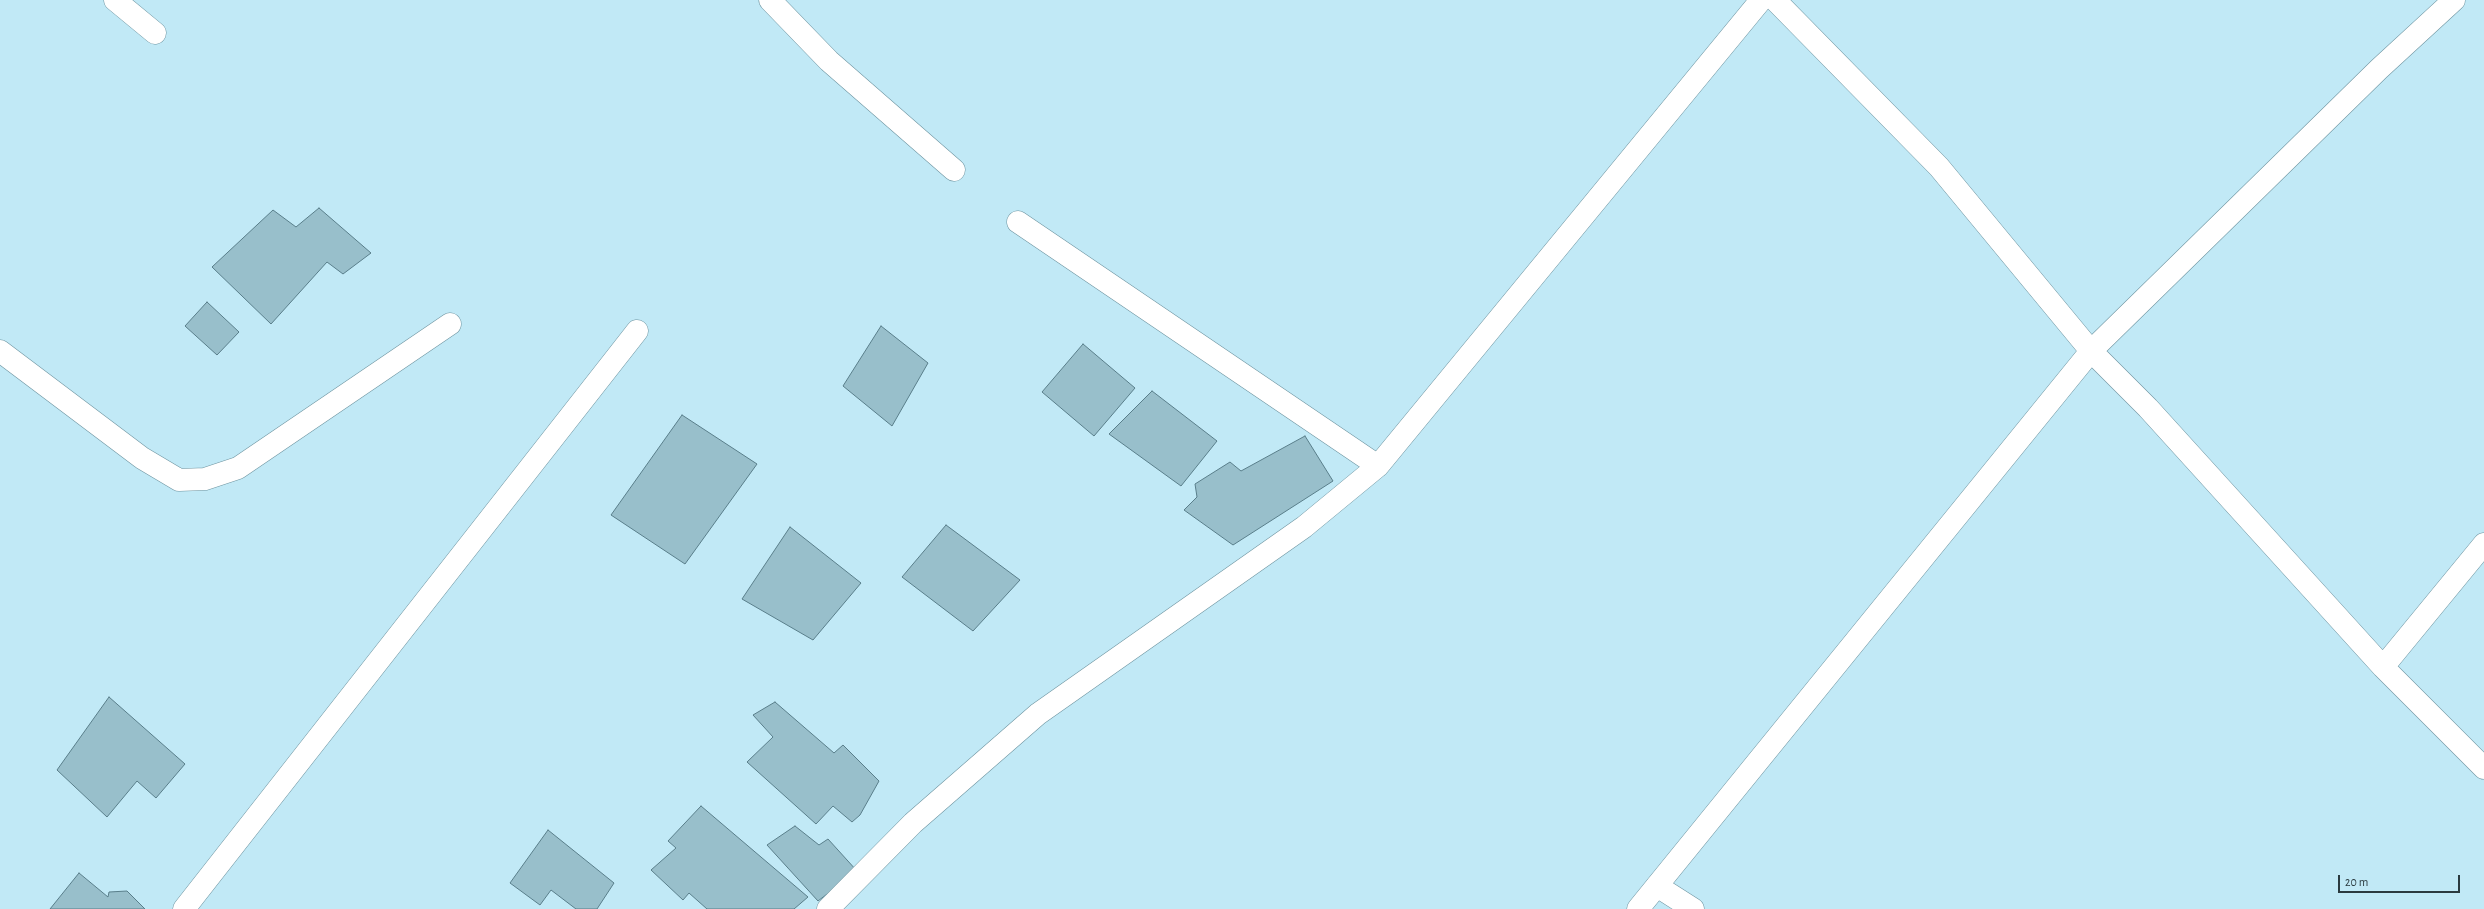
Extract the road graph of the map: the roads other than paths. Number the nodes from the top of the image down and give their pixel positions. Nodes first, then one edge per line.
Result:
1 (115, 0) edge
2 (770, 0) edge
3 (1761, 0) edge
4 (1775, 0) edge
5 (2454, 0) edge
6 (155, 33) dead end
7 (954, 170) dead end
8 (1018, 222) dead end
9 (450, 324) dead end
10 (637, 330) dead end
11 (0, 351) edge
12 (2091, 351) junction
13 (1378, 466) junction
14 (2484, 544) edge
15 (2383, 667) junction
16 (2484, 768) edge
17 (1657, 886) junction
18 (184, 909) edge
19 (828, 909) edge
20 (1638, 909) edge
21 (1693, 909) edge

1 - 6 street
2 - 7 street
3 - 13 street
4 - 12 street
5 - 12 street
8 - 13 street
9 - 11 street
10 - 18 street
12 - 15 street
12 - 17 street
13 - 19 street
14 - 15 street
15 - 16 street
17 - 20 street
17 - 21 street

